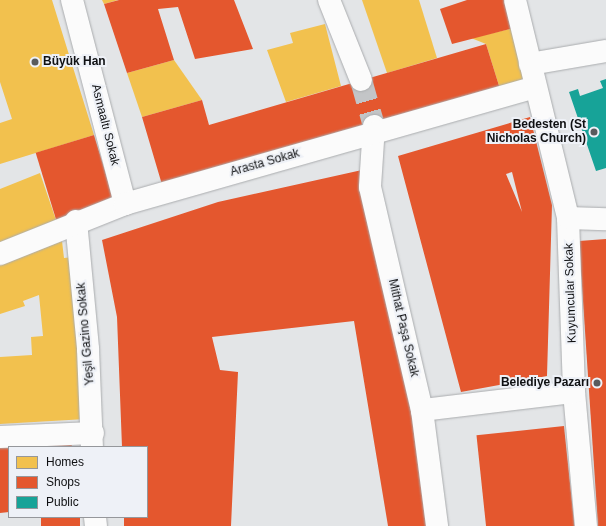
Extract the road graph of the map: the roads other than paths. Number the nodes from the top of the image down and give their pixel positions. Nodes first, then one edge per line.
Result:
1 (72, 0) edge
2 (329, 0) edge
3 (516, 0) edge
4 (606, 51) edge
5 (530, 64) junction
6 (361, 80) tunnel mouth
7 (535, 87) junction
8 (375, 128) junction
9 (124, 204) junction
10 (568, 218) junction
11 (606, 219) edge
12 (76, 221) junction
13 (0, 254) edge
14 (574, 392) junction
15 (422, 410) junction
16 (0, 437) edge
17 (93, 440) edge
18 (437, 526) edge
19 (586, 526) edge

1 - 9 street, Asmaaltı Sokak
2 - 6 street
3 - 5 street, Kuyumcular Sokak
4 - 5 street
5 - 7 street, Kuyumcular Sokak
7 - 8 street, Arasta Sokak
7 - 10 street, Kuyumcular Sokak
8 - 9 street, Arasta Sokak
8 - 15 street, Mithat Paşa Sokak
9 - 12 street, Arasta Sokak
10 - 11 street
10 - 14 street, Kuyumcular Sokak
12 - 13 street, Arasta Sokak
12 - 17 street, Yeşil Gazino Sokak
14 - 15 street
14 - 19 street, Kuyumcular Sokak
15 - 18 street, Mithat Paşa Sokak
16 - 17 street

